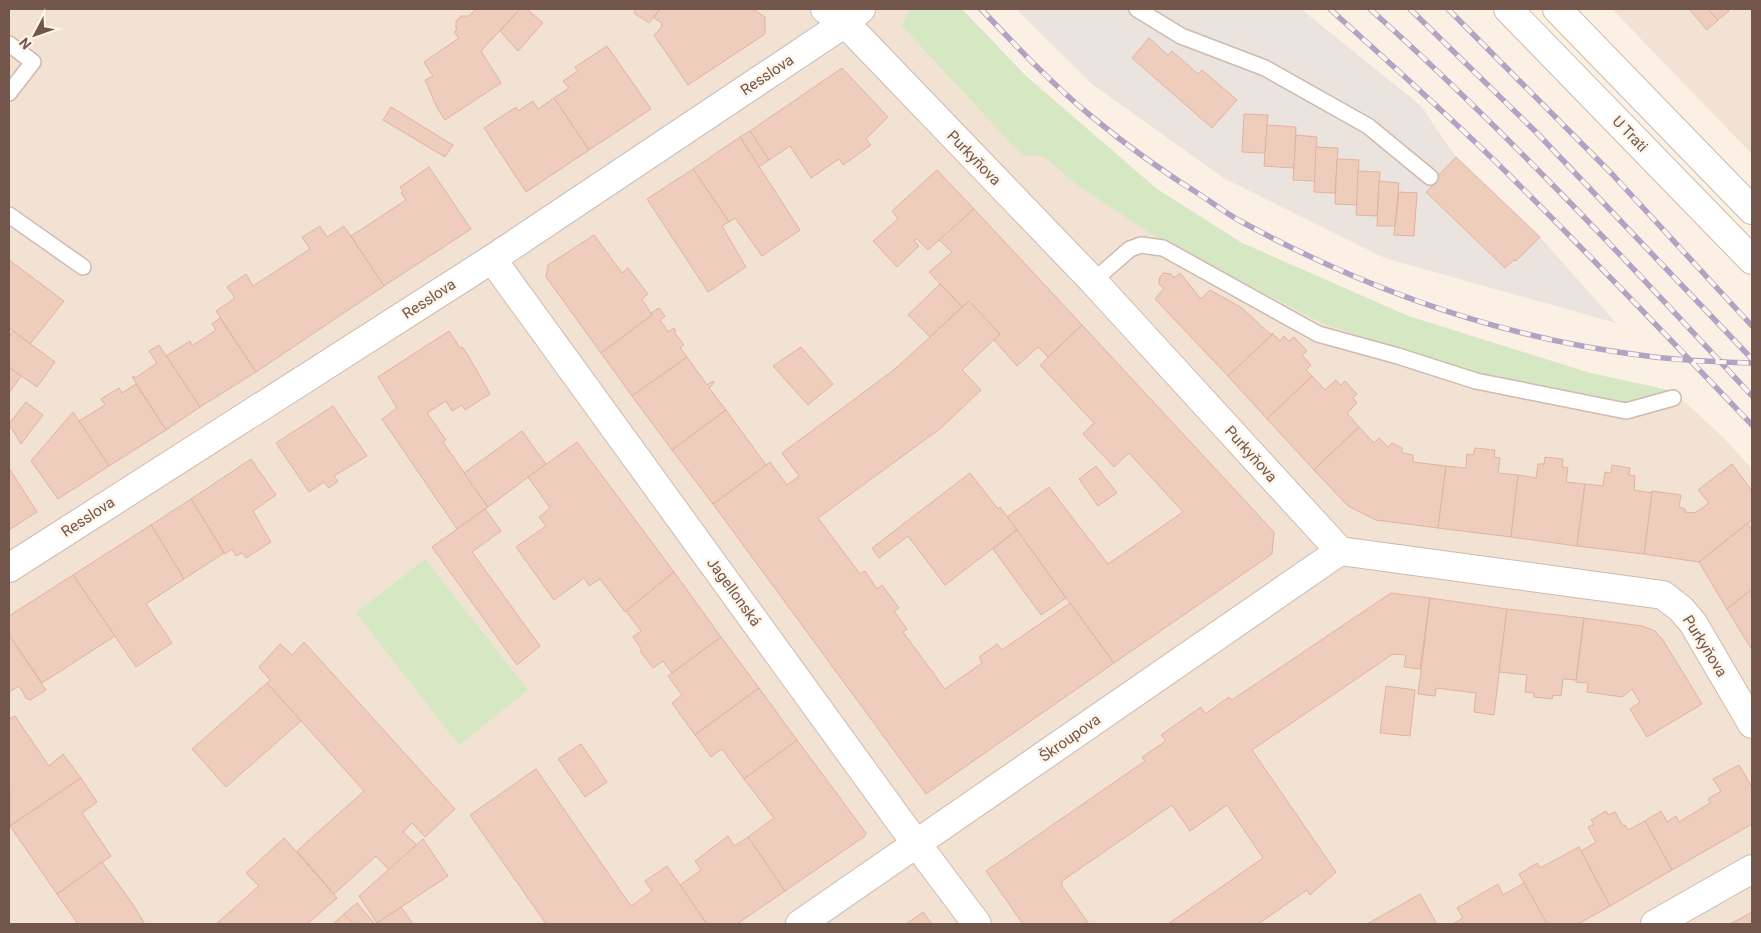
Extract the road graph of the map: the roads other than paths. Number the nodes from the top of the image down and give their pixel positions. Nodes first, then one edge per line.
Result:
1 (1137, 9) edge
2 (1508, 9) edge
3 (1557, 9) edge
4 (844, 13) edge
5 (9, 44) edge
6 (9, 94) edge
7 (1430, 177) dead end
8 (1752, 210) edge
9 (9, 215) edge
10 (492, 259) junction
11 (1752, 260) edge
12 (83, 267) dead end
13 (1094, 281) junction
14 (1673, 398) dead end
15 (1340, 551) junction
16 (9, 568) edge
17 (1752, 724) edge
18 (916, 844) junction
19 (1752, 869) edge
20 (800, 924) edge
21 (977, 924) edge
22 (1655, 924) edge

1 - 7 lane
2 - 11 street, U Trati
3 - 8 street
4 - 10 street, Resslova
4 - 13 street, Purkyňova
5 - 6 lane
9 - 12 lane
10 - 16 street, Resslova
10 - 18 street, Jagellonská
13 - 14 lane
13 - 15 street, Purkyňova
15 - 17 street, Purkyňova
15 - 18 street, Škroupova
18 - 20 street, Škroupova
18 - 21 street, Jagellonská
19 - 22 street

